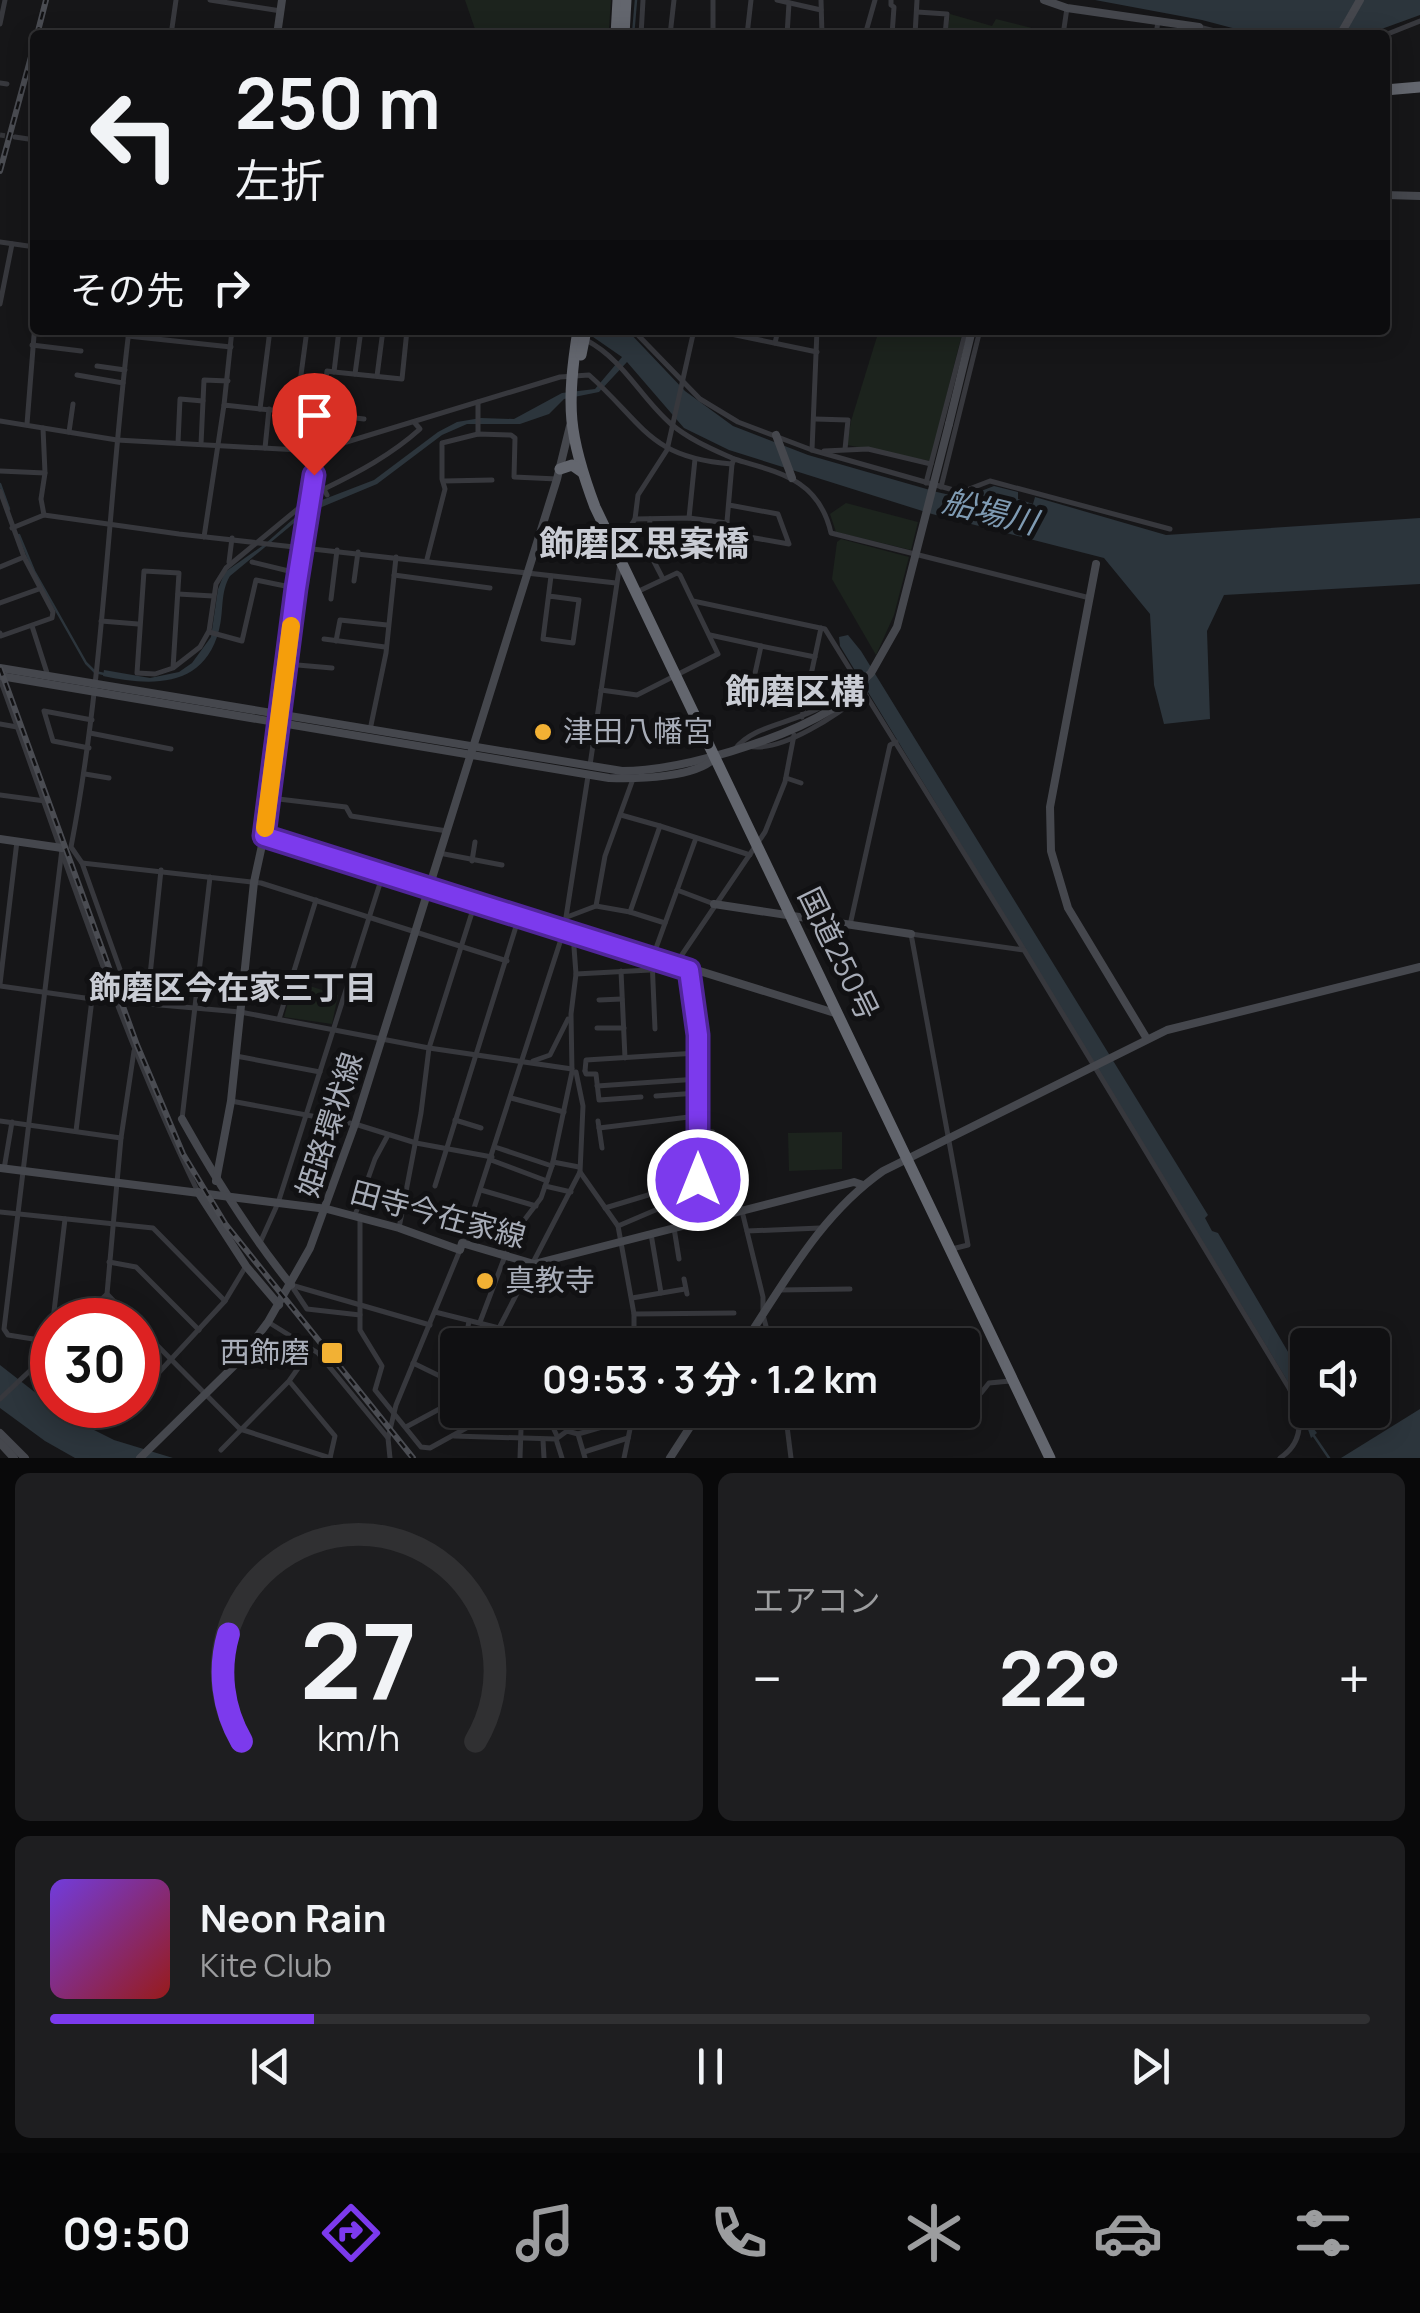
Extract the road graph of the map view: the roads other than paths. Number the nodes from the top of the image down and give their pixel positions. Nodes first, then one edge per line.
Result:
1 (5, 0) edge
2 (176, 0) edge
3 (212, 0) edge
4 (282, 0) edge
5 (618, 0) edge
6 (626, 0) edge
7 (643, 0) edge
8 (674, 0) edge
9 (713, 0) edge
10 (751, 0) edge
11 (776, 0) edge
12 (821, 0) edge
13 (875, 0) edge
14 (891, 0) edge
15 (917, 0) edge
16 (1044, 0) edge
17 (1360, 0) edge
18 (789, 2) edge
19 (1067, 8) junction
20 (280, 10) junction
21 (821, 10) junction
22 (917, 12) junction
23 (1158, 21) junction
24 (1420, 21) edge
25 (0, 24) edge
26 (172, 30) edge
27 (278, 30) edge
28 (616, 30) edge
29 (624, 30) edge
30 (640, 30) edge
31 (671, 30) edge
32 (713, 30) edge
33 (748, 30) edge
34 (787, 30) edge
35 (822, 30) edge
36 (865, 30) edge
37 (892, 30) edge
38 (915, 30) edge
39 (945, 30) edge
40 (1064, 30) edge
41 (1157, 30) edge
42 (1195, 30) edge
43 (1343, 30) edge
44 (1390, 33) edge
45 (1420, 87) edge
46 (1390, 90) edge
47 (15, 137) tunnel mouth
48 (30, 139) edge
49 (1390, 195) edge
50 (1420, 196) edge
51 (0, 242) edge
52 (12, 244) junction
53 (30, 246) edge
54 (0, 304) edge
55 (33, 335) edge
56 (129, 335) edge
57 (143, 335) edge
58 (234, 335) edge
59 (270, 335) edge
60 (306, 335) edge
61 (338, 335) edge
62 (360, 335) edge
63 (382, 335) edge
64 (406, 335) edge
65 (579, 335) edge
66 (582, 335) edge
67 (638, 335) edge
68 (693, 335) edge
69 (739, 335) edge
70 (777, 335) edge
71 (817, 335) edge
72 (971, 335) edge
73 (972, 335) edge
74 (972, 335) edge
75 (775, 343) junction
76 (32, 345) junction
77 (230, 347) junction
78 (81, 352) dead end
79 (816, 352) junction
80 (101, 368) dead end
81 (125, 370) junction
82 (334, 372) junction
83 (355, 374) junction
84 (77, 375) dead end
85 (377, 376) junction
86 (574, 378) junction
87 (228, 381) junction
88 (684, 383) junction
89 (123, 384) junction
90 (203, 401) junction
91 (478, 402) junction
92 (73, 404) dead end
93 (224, 406) junction
94 (260, 408) junction
95 (269, 410) junction
96 (296, 412) junction
97 (322, 414) junction
98 (815, 419) junction
99 (364, 420) dead end
100 (414, 422) junction
101 (0, 423) edge
102 (27, 424) junction
103 (673, 426) junction
104 (43, 428) junction
105 (574, 430) junction
106 (69, 432) junction
107 (478, 434) junction
108 (776, 436) junction
109 (118, 440) junction
110 (178, 443) junction
111 (200, 444) junction
112 (220, 444) junction
113 (264, 448) junction
114 (845, 449) junction
115 (292, 450) junction
116 (667, 450) junction
117 (812, 450) junction
118 (317, 452) junction
119 (821, 452) junction
120 (695, 460) junction
121 (733, 462) junction
122 (931, 464) junction
123 (0, 471) edge
124 (582, 472) junction
125 (46, 474) junction
126 (558, 474) junction
127 (792, 478) junction
128 (492, 480) dead end
129 (444, 481) junction
130 (926, 483) junction
131 (941, 487) junction
132 (0, 490) edge
133 (327, 495) dead end
134 (311, 498) junction
135 (729, 505) junction
136 (44, 514) junction
137 (689, 518) junction
138 (636, 519) junction
139 (650, 519) junction
140 (108, 523) junction
141 (726, 523) junction
142 (14, 527) junction
143 (1170, 530) dead end
144 (204, 536) junction
145 (232, 538) junction
146 (262, 541) junction
147 (304, 546) junction
148 (338, 550) junction
149 (358, 552) junction
150 (25, 553) junction
151 (619, 555) junction
152 (396, 557) junction
153 (427, 560) junction
154 (252, 562) dead end
155 (1096, 564) dead end
156 (229, 565) junction
157 (0, 566) edge
158 (528, 572) junction
159 (298, 573) junction
160 (394, 575) junction
161 (551, 576) junction
162 (662, 580) junction
163 (354, 581) dead end
164 (616, 583) junction
165 (39, 588) junction
166 (296, 588) junction
167 (490, 588) dead end
168 (636, 592) junction
169 (178, 594) junction
170 (213, 596) junction
171 (550, 596) junction
172 (1090, 598) junction
173 (331, 599) dead end
174 (693, 601) junction
175 (0, 603) edge
176 (101, 622) junction
177 (140, 624) junction
178 (387, 624) junction
179 (32, 625) junction
180 (821, 628) junction
181 (209, 632) junction
182 (0, 633) edge
183 (709, 634) junction
184 (324, 639) dead end
185 (336, 641) junction
186 (761, 646) junction
187 (386, 647) junction
188 (816, 657) junction
189 (286, 664) junction
190 (0, 668) edge
191 (173, 668) junction
192 (332, 668) dead end
193 (854, 675) junction
194 (48, 676) junction
195 (678, 676) junction
196 (0, 678) edge
197 (96, 688) junction
198 (601, 690) junction
199 (865, 692) junction
200 (806, 699) junction
201 (802, 717) junction
202 (279, 719) junction
203 (92, 720) junction
204 (0, 724) edge
205 (18, 727) junction
206 (370, 730) junction
207 (90, 733) junction
208 (794, 736) junction
209 (896, 742) junction
210 (740, 747) junction
211 (88, 748) junction
212 (172, 748) dead end
213 (472, 751) junction
214 (716, 756) junction
215 (589, 772) junction
216 (85, 774) junction
217 (110, 778) dead end
218 (786, 778) junction
219 (633, 779) junction
220 (801, 783) dead end
221 (0, 795) edge
222 (270, 798) junction
223 (45, 802) junction
224 (621, 815) junction
225 (660, 826) junction
226 (447, 830) junction
227 (264, 836) junction
228 (696, 838) junction
229 (0, 839) edge
230 (17, 841) junction
231 (475, 842) dead end
232 (67, 847) junction
233 (754, 849) junction
234 (440, 853) junction
235 (472, 861) junction
236 (82, 863) junction
237 (501, 864) dead end
238 (161, 870) junction
239 (383, 874) junction
240 (210, 876) junction
241 (254, 882) junction
242 (428, 887) junction
243 (677, 890) junction
244 (316, 900) junction
245 (475, 903) junction
246 (714, 904) junction
247 (596, 906) junction
248 (630, 912) junction
249 (567, 916) junction
250 (792, 916) junction
251 (369, 917) junction
252 (519, 917) junction
253 (665, 923) junction
254 (850, 925) junction
255 (415, 931) junction
256 (568, 932) junction
257 (910, 934) junction
258 (461, 947) junction
259 (1024, 950) junction
260 (652, 958) junction
261 (507, 960) junction
262 (675, 966) junction
263 (1420, 967) edge
264 (650, 970) junction
265 (689, 970) junction
266 (621, 971) junction
267 (576, 974) junction
268 (0, 985) edge
269 (44, 992) junction
270 (92, 998) junction
271 (622, 999) junction
272 (117, 1000) junction
273 (599, 1000) dead end
274 (132, 1003) junction
275 (147, 1004) junction
276 (195, 1008) junction
277 (240, 1012) junction
278 (570, 1014) junction
279 (839, 1015) junction
280 (279, 1019) junction
281 (597, 1028) dead end
282 (624, 1028) junction
283 (655, 1029) dead end
284 (333, 1030) junction
285 (382, 1038) junction
286 (1147, 1039) junction
287 (557, 1041) junction
288 (572, 1042) junction
289 (134, 1048) junction
290 (429, 1048) junction
291 (698, 1053) junction
292 (476, 1054) junction
293 (236, 1056) junction
294 (625, 1058) junction
295 (526, 1062) junction
296 (1094, 1066) junction
297 (574, 1071) junction
298 (585, 1071) junction
299 (320, 1072) junction
300 (698, 1079) junction
301 (598, 1086) junction
302 (698, 1093) junction
303 (656, 1096) dead end
304 (511, 1098) junction
305 (641, 1098) dead end
306 (231, 1101) junction
307 (564, 1112) junction
308 (306, 1114) junction
309 (697, 1116) junction
310 (182, 1119) joint
311 (455, 1120) junction
312 (0, 1121) edge
313 (12, 1122) junction
314 (28, 1124) junction
315 (354, 1124) junction
316 (481, 1128) dead end
317 (698, 1130) junction
318 (76, 1131) junction
319 (388, 1135) junction
320 (121, 1138) junction
321 (947, 1138) junction
322 (416, 1143) junction
323 (496, 1147) junction
324 (602, 1148) dead end
325 (446, 1149) junction
326 (908, 1158) junction
327 (492, 1159) junction
328 (552, 1164) junction
329 (2, 1169) edge
330 (580, 1169) junction
331 (23, 1170) junction
332 (698, 1180) junction
333 (116, 1181) junction
334 (216, 1182) junction
335 (734, 1182) junction
336 (546, 1184) junction
337 (863, 1185) junction
338 (435, 1186) dead end
339 (481, 1190) junction
340 (700, 1191) junction
341 (198, 1192) junction
342 (571, 1192) junction
343 (226, 1196) junction
344 (278, 1203) junction
345 (536, 1206) junction
346 (605, 1208) junction
347 (326, 1209) junction
348 (742, 1210) junction
349 (0, 1212) edge
350 (18, 1214) junction
351 (358, 1216) junction
352 (65, 1219) junction
353 (113, 1224) junction
354 (618, 1226) junction
355 (400, 1228) junction
356 (674, 1228) junction
357 (820, 1228) junction
358 (747, 1230) junction
359 (650, 1234) junction
360 (623, 1242) junction
361 (258, 1245) junction
362 (461, 1247) junction
363 (952, 1249) junction
364 (505, 1256) junction
365 (680, 1259) dead end
366 (110, 1262) junction
367 (534, 1264) junction
368 (246, 1266) junction
369 (684, 1279) dead end
370 (291, 1285) junction
371 (850, 1288) dead end
372 (778, 1290) junction
373 (662, 1293) junction
374 (106, 1294) junction
375 (56, 1298) edge
376 (102, 1298) edge
377 (110, 1298) edge
378 (632, 1298) junction
379 (225, 1301) junction
380 (361, 1303) junction
381 (280, 1304) junction
382 (3, 1310) edge
383 (435, 1312) junction
384 (734, 1313) dead end
385 (634, 1314) junction
386 (361, 1315) junction
387 (763, 1315) junction
388 (470, 1321) junction
389 (268, 1322) junction
390 (480, 1322) junction
391 (430, 1325) junction
392 (468, 1328) edge
393 (499, 1328) joint
394 (634, 1328) edge
395 (755, 1328) edge
396 (766, 1328) edge
397 (200, 1330) junction
398 (288, 1337) junction
399 (30, 1338) edge
400 (160, 1349) edge
401 (310, 1350) junction
402 (172, 1361) junction
403 (413, 1364) junction
404 (302, 1366) junction
405 (30, 1371) edge
406 (160, 1373) edge
407 (440, 1376) edge
408 (1014, 1380) junction
409 (289, 1381) junction
410 (980, 1393) edge
411 (206, 1394) junction
412 (0, 1399) edge
413 (440, 1409) edge
414 (394, 1414) junction
415 (406, 1427) junction
416 (466, 1428) edge
417 (520, 1428) edge
418 (554, 1428) edge
419 (565, 1428) edge
420 (594, 1428) edge
421 (630, 1428) edge
422 (689, 1428) edge
423 (787, 1428) edge
424 (240, 1429) junction
425 (567, 1431) junction
426 (0, 1433) edge
427 (578, 1434) junction
428 (451, 1436) junction
429 (388, 1438) junction
430 (556, 1438) junction
431 (628, 1438) junction
432 (522, 1439) junction
433 (543, 1440) junction
434 (0, 1444) edge
435 (389, 1449) junction
436 (221, 1450) dead end
437 (585, 1455) edge
438 (14, 1458) edge
439 (24, 1458) edge
440 (140, 1458) edge
441 (330, 1458) edge
442 (382, 1458) edge
443 (390, 1458) edge
444 (520, 1458) edge
445 (544, 1458) edge
446 (562, 1458) edge
447 (624, 1458) edge
448 (670, 1458) edge
449 (790, 1458) edge
450 (1050, 1458) edge
451 (1280, 1458) edge

1 - 25 street
2 - 26 street
3 - 20 street
4 - 20 street
5 - 28 highway
6 - 29 highway
7 - 30 street
8 - 31 street
9 - 32 street
10 - 33 street
11 - 18 street
12 - 21 street
13 - 36 street
14 - 37 street
15 - 22 street
16 - 19 street
17 - 43 street
18 - 21 street
18 - 34 street
19 - 23 street
19 - 40 street
20 - 27 street
21 - 35 street
22 - 38 street
22 - 39 street
23 - 41 street
23 - 42 street
24 - 44 street
45 - 46 highway
47 - 48 street
49 - 50 street
51 - 52 street
52 - 53 street
52 - 54 street
55 - 76 street
56 - 81 street
57 - 77 street
58 - 77 street
59 - 94 street
60 - 96 street
61 - 82 street
62 - 83 street
63 - 85 street
64 - 85 street
65 - 86 highway, 国道250号
66 - 103 street
67 - 88 street
68 - 88 street
69 - 75 street
70 - 75 street
71 - 79 street
72 - 122 street
73 - 210 street, bridge
74 - 131 street
75 - 79 street
76 - 78 street
76 - 102 street
77 - 87 street
79 - 98 street
80 - 81 street
81 - 89 street
82 - 83 street
82 - 97 street
83 - 85 street
84 - 89 street
86 - 91 street
86 - 105 highway, 国道250号
86 - 116 street
87 - 90 street
87 - 93 street
88 - 103 street
88 - 108 street
89 - 109 street
90 - 110 street
90 - 111 street
91 - 100 street
91 - 107 street
92 - 106 street
93 - 94 street
93 - 112 street
94 - 95 street
95 - 96 street
95 - 113 street
96 - 115 street
97 - 99 street
97 - 118 street
98 - 114 street
98 - 117 street
100 - 118 street
100 - 133 street
101 - 102 street
102 - 104 street
103 - 116 street
103 - 121 street
104 - 106 street
104 - 125 street
105 - 124 highway, 国道250号
105 - 126 street, 姫路環状線
106 - 109 street
107 - 126 street
107 - 129 street
108 - 117 street
108 - 127 street
109 - 110 street
109 - 140 street
110 - 111 street
111 - 112 street
112 - 113 street
112 - 144 street
113 - 115 street
114 - 119 street
114 - 122 street
115 - 118 street
116 - 120 street
116 - 138 street
117 - 119 street
118 - 134 street
119 - 130 street
120 - 121 street
120 - 137 street
121 - 127 street
121 - 135 street
122 - 130 street
123 - 125 street
124 - 126 highway
124 - 151 highway, 国道250号
125 - 136 street
126 - 158 street, 姫路環状線
127 - 172 street
128 - 129 street
129 - 153 street
130 - 131 street
131 - 143 street
132 - 142 street
134 - 146 street
134 - 147 street
135 - 141 street
135 - 141 street
136 - 140 street
136 - 142 street
137 - 139 street
137 - 141 street
138 - 139 street
138 - 151 street
139 - 162 street
140 - 144 street
140 - 176 street
142 - 150 street
144 - 145 street
145 - 146 street
145 - 156 street
146 - 147 street
146 - 156 street
147 - 148 street
147 - 159 street
148 - 149 street
148 - 173 street
149 - 152 street
149 - 163 street
150 - 157 street
150 - 165 street
151 - 164 street
151 - 168 highway, 国道250号
152 - 153 street
152 - 160 street
153 - 158 street
154 - 159 street
155 - 172 street
156 - 170 street
158 - 161 street
158 - 213 street, 姫路環状線
159 - 166 street
160 - 167 street
160 - 178 street
161 - 164 street
161 - 171 street
162 - 168 street
162 - 174 street
164 - 198 street
165 - 175 street
165 - 179 street
166 - 181 street
166 - 189 street
168 - 195 highway, 国道250号
169 - 170 street
169 - 177 street
169 - 191 street
170 - 181 street
171 - 171 street
172 - 286 street
174 - 180 street
174 - 183 street
176 - 177 street
176 - 197 street
177 - 191 street
178 - 185 street
178 - 187 street
179 - 182 street
179 - 194 street
180 - 188 street
180 - 193 street
181 - 191 street
183 - 186 street
183 - 195 street
184 - 185 street
185 - 187 street
186 - 188 street
186 - 200 street
187 - 206 street
188 - 200 street
189 - 192 street
189 - 202 street
190 - 194 street
193 - 199 street
193 - 201 street
194 - 197 street
195 - 198 street
195 - 214 highway, 国道250号
196 - 197 street
196 - 205 street
197 - 202 street
197 - 203 street
198 - 215 street
199 - 208 street
199 - 209 street
200 - 201 street
201 - 210 street
202 - 206 street
202 - 213 street
202 - 222 street
203 - 207 street
203 - 211 street
204 - 205 street
205 - 223 street
206 - 213 street
207 - 211 street
207 - 212 street
208 - 210 street
208 - 218 street
209 - 254 street
209 - 259 street
210 - 214 street
211 - 216 street
213 - 215 street
213 - 226 street, 姫路環状線
214 - 215 street
214 - 219 street
214 - 233 highway, 国道250号
215 - 219 street
215 - 249 street
216 - 217 street
216 - 232 street
218 - 220 street
218 - 233 street
219 - 224 street
221 - 223 street
222 - 226 street
222 - 227 street
223 - 232 street
224 - 225 street
224 - 247 street
225 - 228 street
225 - 248 street
226 - 234 street, 姫路環状線
227 - 239 street
227 - 241 street
228 - 233 street
228 - 243 street
229 - 230 street
230 - 232 street
230 - 268 street
231 - 235 street
232 - 236 street
232 - 269 street
232 - 272 street
233 - 246 street
233 - 250 highway, 国道250号
234 - 235 street
234 - 242 street, 姫路環状線
235 - 237 street
236 - 238 street
236 - 274 street
238 - 240 street
238 - 275 street
239 - 242 street
239 - 251 street
240 - 241 street
240 - 276 street
241 - 244 street
241 - 277 street
242 - 245 street
242 - 255 street, 姫路環状線
243 - 246 street
243 - 253 street
244 - 251 street
244 - 280 street
245 - 252 street
245 - 258 street
246 - 250 street
246 - 262 street
247 - 248 street
247 - 249 street
248 - 253 street
249 - 256 street
250 - 254 street
250 - 279 highway, 国道250号
251 - 255 street
251 - 284 street
252 - 256 street
252 - 261 street
253 - 260 street
254 - 257 street
255 - 258 street
255 - 285 street, 姫路環状線
256 - 260 street
256 - 267 street
256 - 295 street
257 - 259 street
257 - 321 street
258 - 261 street
258 - 290 street
259 - 296 street
260 - 262 street
260 - 264 street
261 - 292 street
262 - 265 street
263 - 286 street, 田寺今在家線
264 - 266 street
264 - 283 street
265 - 279 street
265 - 291 street
266 - 267 street
266 - 271 street
267 - 278 street
268 - 269 street
269 - 270 street
269 - 314 street
270 - 272 street
270 - 318 street
271 - 273 street
271 - 282 street
272 - 274 street
272 - 289 street
274 - 275 street
275 - 276 street
276 - 277 street
276 - 310 street
277 - 280 street
277 - 293 street
278 - 287 street
278 - 288 street
279 - 326 highway, 国道250号
280 - 284 street
281 - 282 street
282 - 294 street
284 - 285 street
284 - 299 street
285 - 290 street
285 - 315 street, 姫路環状線
286 - 296 street, 田寺今在家線
287 - 288 street
287 - 295 street
288 - 297 street
289 - 320 street
289 - 341 street
290 - 292 street
290 - 322 street
291 - 294 street
291 - 300 street
292 - 295 street
292 - 311 street
293 - 299 street
293 - 306 street
294 - 298 street
295 - 297 street
295 - 304 street
296 - 321 street, 田寺今在家線
296 - 451 street
297 - 298 street
297 - 307 street
297 - 330 street
298 - 301 street
299 - 308 street
300 - 301 street
300 - 302 street
301 - 305 street
302 - 303 street
302 - 309 street
304 - 307 street
304 - 323 street
306 - 308 street
306 - 334 street
307 - 328 street
308 - 315 street
308 - 344 street
309 - 317 street
309 - 324 street
310 - 334 street
311 - 316 street
311 - 325 street
312 - 313 street
313 - 314 street
313 - 329 street
314 - 318 street
314 - 331 street
315 - 319 street
315 - 347 street, 姫路環状線
317 - 332 street
317 - 335 street
318 - 320 street
319 - 322 street
319 - 351 street
320 - 333 street
321 - 326 street, 田寺今在家線
321 - 363 street
322 - 325 street
322 - 355 street
323 - 327 street
323 - 328 street
325 - 327 street
325 - 338 street
326 - 337 street, 田寺今在家線
326 - 363 highway, 国道250号
327 - 336 street
327 - 339 street
328 - 330 street
328 - 336 street
329 - 331 street, 田寺今在家線
330 - 342 street
330 - 346 street
331 - 333 street, 田寺今在家線
331 - 350 street
332 - 340 street
332 - 346 street
333 - 341 street, 田寺今在家線
333 - 353 street
334 - 343 street
335 - 340 street
335 - 348 street
336 - 342 street
336 - 345 street
337 - 348 street, 田寺今在家線
337 - 357 street
339 - 345 street
339 - 362 street
340 - 354 street
341 - 343 street, 田寺今在家線
341 - 368 street
342 - 367 street
343 - 344 street, 田寺今在家線
343 - 361 street
344 - 347 street, 田寺今在家線
344 - 361 street
345 - 364 street
346 - 354 street
347 - 351 street, 田寺今在家線
347 - 370 street, 姫路環状線
348 - 356 street, 田寺今在家線
348 - 358 street
349 - 350 street
350 - 352 street
350 - 382 street
351 - 355 street, 田寺今在家線
351 - 380 street
352 - 353 street
352 - 375 street
353 - 366 street
353 - 379 street
354 - 360 street
355 - 362 street, 田寺今在家線
356 - 359 street, 田寺今在家線
356 - 365 street
357 - 358 street
357 - 372 street
358 - 387 street
359 - 360 street, 田寺今在家線
359 - 373 street
360 - 367 street, 田寺今在家線
360 - 378 street
361 - 370 street
362 - 364 street, 田寺今在家線
362 - 383 street
363 - 408 highway, 国道250号
364 - 367 street, 田寺今在家線
364 - 390 street
366 - 374 street
366 - 397 street
367 - 393 street
368 - 379 street
368 - 381 street
369 - 373 street
370 - 380 street
370 - 381 street, 姫路環状線
370 - 386 street
371 - 372 street
372 - 387 street
373 - 378 street
374 - 376 street
374 - 377 street
378 - 385 street
379 - 397 street
380 - 386 street
380 - 391 street
381 - 389 street, 姫路環状線
382 - 399 street
383 - 388 street
383 - 391 street
384 - 385 street
385 - 394 street
386 - 414 street
387 - 395 street
387 - 396 street
388 - 390 street
388 - 392 street
389 - 398 street
389 - 411 street, 姫路環状線
390 - 393 street
391 - 403 street
397 - 402 street
398 - 401 street
398 - 404 street
400 - 402 street
401 - 404 street
401 - 429 street
402 - 406 street
402 - 411 street
403 - 407 street
403 - 414 street
404 - 409 street
405 - 412 street
408 - 410 street
408 - 450 highway, 国道250号
409 - 424 street
409 - 441 street
411 - 424 street
411 - 440 street, 姫路環状線
413 - 415 street
414 - 415 street
414 - 429 street
415 - 428 street
416 - 428 street
417 - 432 street
418 - 430 street
419 - 425 street
420 - 427 street
421 - 431 street
422 - 448 street
423 - 449 street
424 - 436 street
424 - 441 street
425 - 427 street
425 - 430 street
426 - 439 street
427 - 437 street
428 - 432 street
429 - 435 street
430 - 433 street
430 - 446 street
431 - 437 street
431 - 447 street
432 - 433 street
432 - 444 street
433 - 445 street
434 - 438 street
435 - 442 street
435 - 443 street

